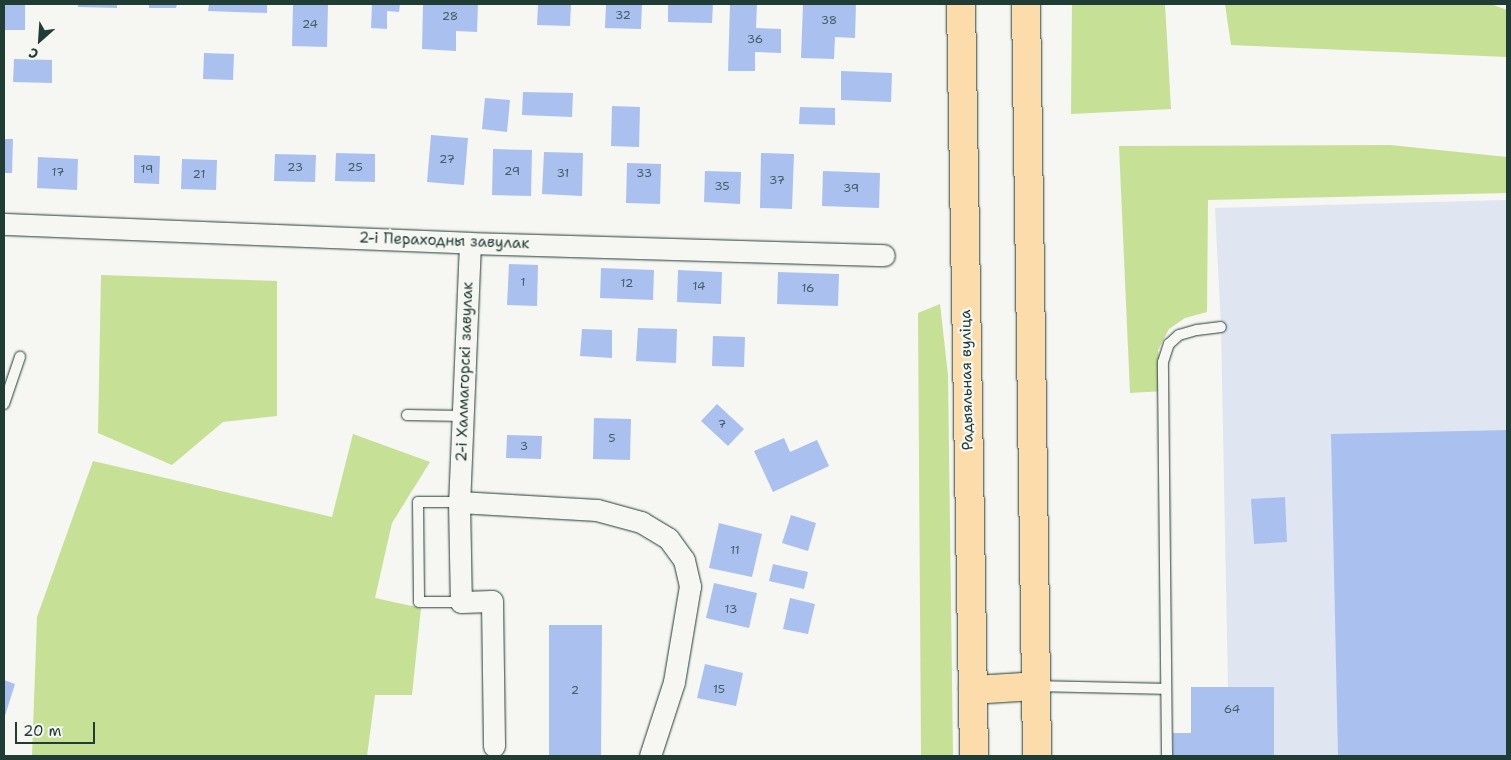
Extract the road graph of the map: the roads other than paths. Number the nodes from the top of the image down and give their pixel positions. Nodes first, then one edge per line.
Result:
1 (961, 4) edge
2 (1026, 4) edge
3 (4, 224) edge
4 (470, 243) junction
5 (884, 255) dead end
6 (1220, 327) dead end
7 (20, 357) dead end
8 (4, 404) edge
9 (407, 415) dead end
10 (463, 416) junction
11 (459, 502) junction
12 (461, 602) junction
13 (1037, 686) junction
14 (1166, 689) junction
15 (973, 690) junction
16 (494, 746) dead end
17 (650, 756) edge
18 (974, 756) edge
19 (1037, 756) edge
20 (1167, 756) edge

1 - 15 main road, Радыяльная вуліца
2 - 13 main road
3 - 4 street, 2-і Пераходны завулак
4 - 5 street, 2-і Пераходны завулак
4 - 10 street, 2-і Халмагорскі завулак
6 - 14 lane
7 - 8 lane
9 - 10 lane
10 - 11 street, 2-і Халмагорскі завулак
11 - 12 street, 2-і Халмагорскі завулак
11 - 12 lane
11 - 17 street
12 - 16 street
13 - 14 lane
13 - 15 main road
13 - 19 main road
14 - 20 lane
15 - 18 main road, Радыяльная вуліца

